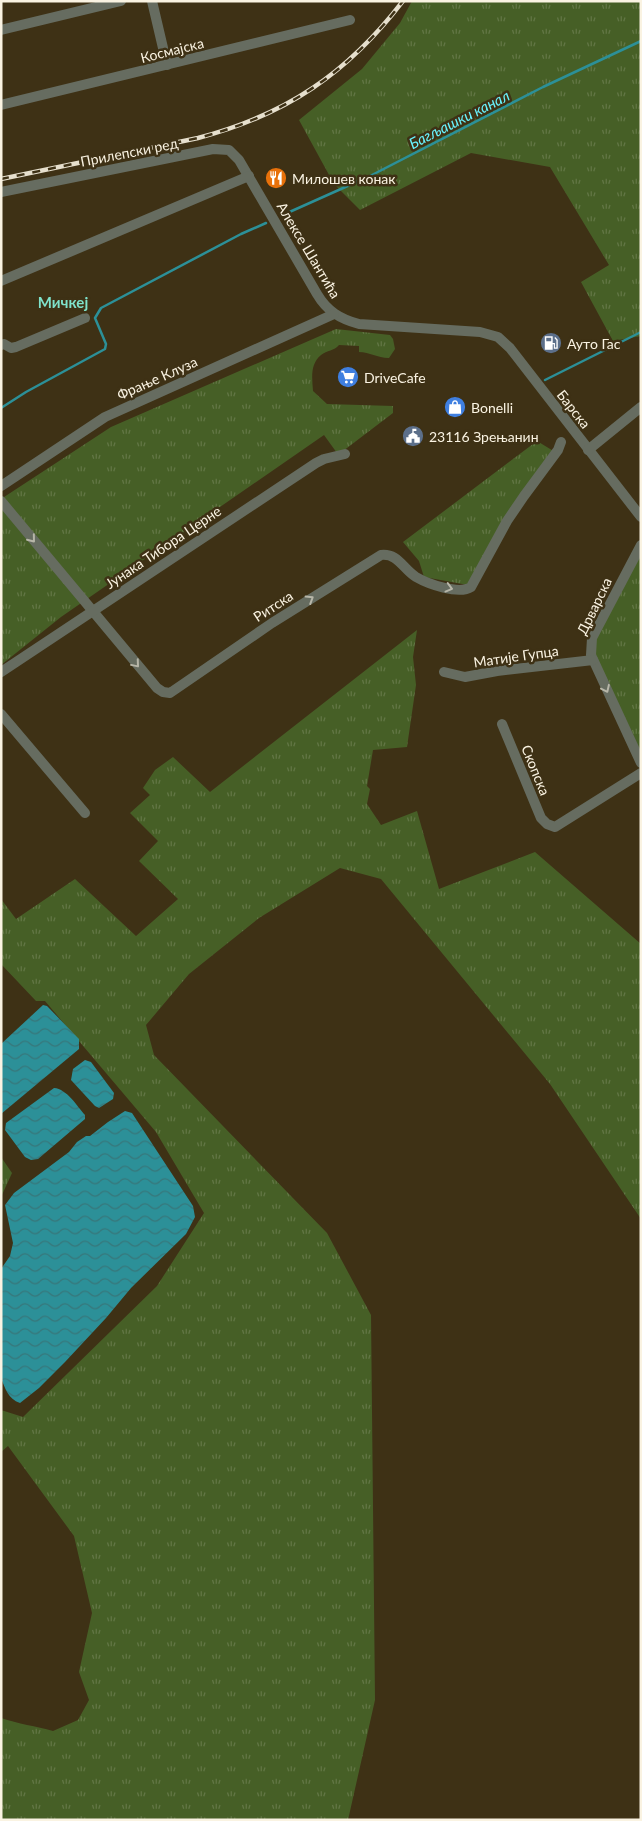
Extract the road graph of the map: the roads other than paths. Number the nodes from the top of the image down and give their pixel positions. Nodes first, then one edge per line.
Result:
1 (121, 1) edge
2 (152, 1) edge
3 (350, 20) dead end
4 (1, 30) edge
5 (167, 65) junction
6 (1, 105) edge
7 (249, 176) junction
8 (1, 192) edge
9 (1, 281) edge
10 (334, 314) junction
11 (85, 318) dead end
12 (477, 332) joint
13 (2, 342) edge
14 (641, 407) edge
15 (561, 442) dead end
16 (588, 450) junction
17 (345, 454) dead end
18 (1, 486) edge
19 (1, 501) edge
20 (641, 517) edge
21 (641, 545) edge
22 (91, 611) junction
23 (593, 660) junction
24 (1, 672) edge
25 (444, 672) dead end
26 (1, 714) edge
27 (502, 724) dead end
28 (641, 763) edge
29 (641, 773) edge
30 (85, 813) dead end

1 - 4 street
2 - 5 street
3 - 5 street, Космајска
5 - 6 street, Космајска
7 - 8 street, Прилепски ред
7 - 9 street
7 - 10 street, Алексе Шантића
10 - 12 street, Алексе Шантића
10 - 18 street, Фрање Клуза
11 - 13 street
12 - 16 street, Барска
14 - 16 street
22 -> 15 street, Ритска
16 - 20 street, Барска
17 - 22 street, Јунака Тибора Церне
19 -> 22 street, Ритска
21 - 23 street, Дрварска
22 - 24 street, Јунака Тибора Церне
23 - 25 street, Матије Гупца
23 -> 28 street, Дрварска
26 - 30 street
27 - 29 street, Скопска

